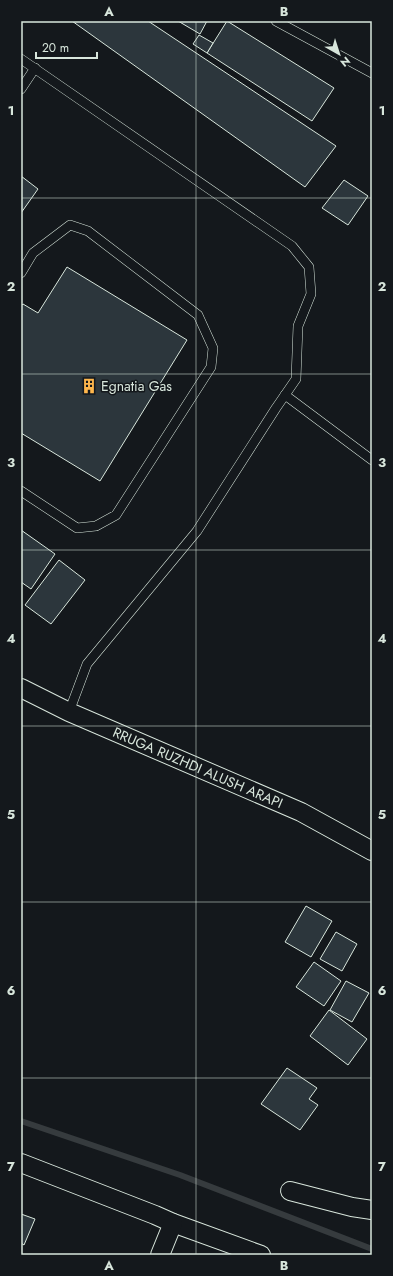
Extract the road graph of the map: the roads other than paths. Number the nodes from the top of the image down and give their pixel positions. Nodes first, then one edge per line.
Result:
1 (276, 21) edge
2 (21, 58) edge
3 (35, 68) junction
4 (372, 73) edge
5 (21, 89) edge
6 (21, 273) edge
7 (285, 395) junction
8 (372, 460) edge
9 (21, 491) edge
10 (21, 688) edge
11 (69, 712) junction
12 (372, 851) edge
13 (21, 1163) edge
14 (290, 1191) dead end
15 (372, 1210) edge
16 (173, 1223) junction
17 (160, 1255) edge
18 (261, 1255) edge

1 - 4 lane
2 - 3 lane
3 - 5 lane
3 - 7 lane
6 - 9 lane
7 - 8 lane
7 - 11 lane
10 - 11 street, RRUGA RUZHDI ALUSH ARAPI
11 - 12 street, RRUGA RUZHDI ALUSH ARAPI
13 - 16 street
14 - 15 street
16 - 17 street
16 - 18 street

